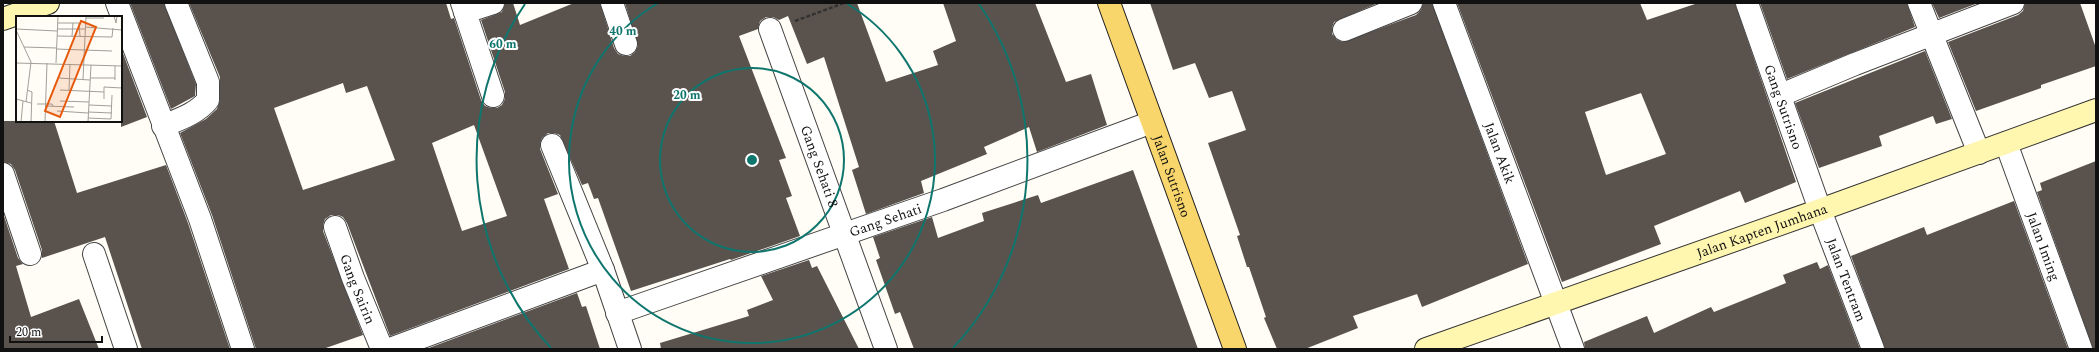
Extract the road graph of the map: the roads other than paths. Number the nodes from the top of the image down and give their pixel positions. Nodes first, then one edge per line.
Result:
1 (48, 3) edge
2 (117, 3) edge
3 (176, 3) edge
4 (493, 3) edge
5 (612, 3) edge
6 (1109, 3) edge
7 (1411, 3) edge
8 (1444, 3) edge
9 (1747, 3) edge
10 (1919, 3) edge
11 (2013, 3) edge
12 (464, 7) edge
13 (122, 16) edge
14 (122, 16) edge
15 (3, 18) edge
16 (770, 30) road end
17 (1344, 30) dead end
18 (1932, 34) junction
19 (626, 44) dead end
20 (1781, 95) junction
21 (493, 96) dead end
22 (2096, 110) edge
23 (1152, 122) junction
24 (163, 126) junction
25 (2006, 143) junction
26 (552, 145) dead end
27 (1979, 153) junction
28 (3, 174) edge
29 (1820, 210) junction
30 (335, 227) dead end
31 (844, 233) junction
32 (30, 254) dead end
33 (94, 254) dead end
34 (602, 270) junction
35 (1555, 303) junction
36 (617, 313) junction
37 (126, 349) edge
38 (243, 349) edge
39 (382, 349) edge
40 (390, 349) edge
41 (630, 349) edge
42 (886, 349) edge
43 (1235, 349) edge
44 (1426, 349) edge
45 (1573, 349) edge
46 (1873, 349) edge
47 (2082, 349) edge

1 - 15 street
2 - 13 street
3 - 24 street
4 - 12 street
5 - 19 street
6 - 23 main road, Jalan Sutrisno
7 - 17 street
8 - 35 street, Jalan Akik
9 - 20 street, Gang Sutrisno
10 - 18 street
11 - 18 street
12 - 21 street
14 - 24 street
16 - 31 street, Gang Sehati 8
18 - 20 street
18 - 27 street
20 - 29 street, Gang Sutrisno
22 - 25 street, Jalan Kapten Jumhana
23 - 31 street, Gang Sehati
23 - 43 main road, Jalan Sutrisno
24 - 38 street
25 - 27 street, Jalan Kapten Jumhana
25 - 47 street, Jalan Iming
26 - 34 street
27 - 29 street, Jalan Kapten Jumhana
28 - 32 street
29 - 35 street, Jalan Kapten Jumhana
29 - 46 street, Jalan Tentram
30 - 39 street, Gang Sairin
31 - 36 street, Gang Sehati
31 - 42 street, Gang Sehati 8
33 - 37 street
34 - 36 street
34 - 40 street
35 - 44 street, Jalan Kapten Jumhana
35 - 45 street, Jalan Akik
36 - 41 street

